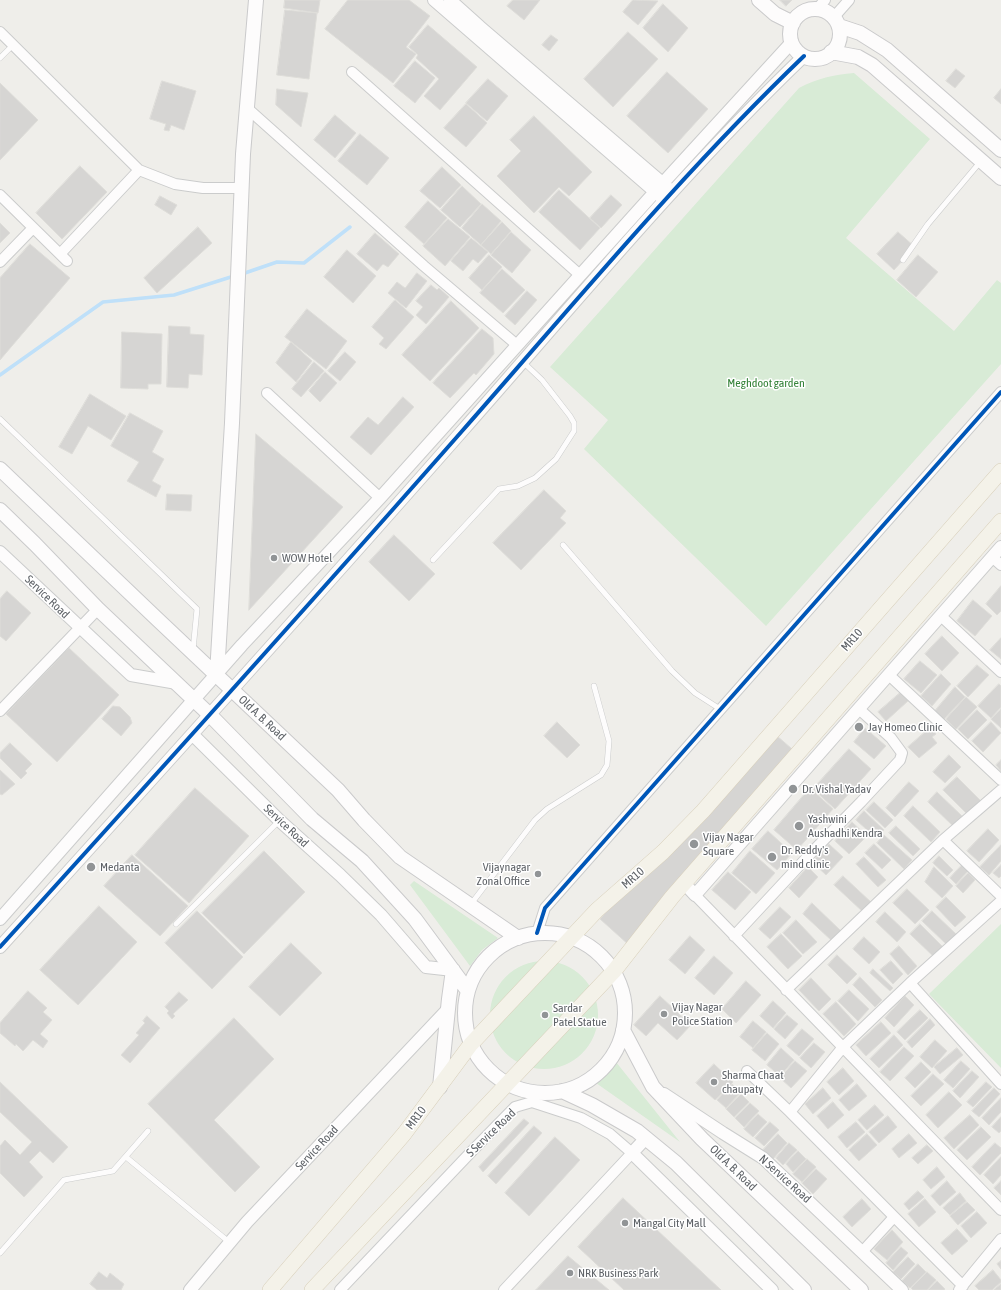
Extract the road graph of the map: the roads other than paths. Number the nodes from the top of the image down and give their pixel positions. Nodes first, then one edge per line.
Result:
1 (256, 0) edge
2 (434, 0) edge
3 (450, 0) edge
4 (759, 0) edge
5 (849, 0) edge
6 (821, 4) edge
7 (836, 22) junction
8 (793, 23) junction
9 (0, 32) edge
10 (792, 42) junction
11 (13, 45) junction
12 (832, 52) junction
13 (804, 56) junction
14 (0, 58) edge
15 (352, 72) dead end
16 (247, 108) junction
17 (1001, 150) edge
18 (982, 161) junction
19 (139, 170) junction
20 (1001, 178) edge
21 (659, 187) junction
22 (241, 188) junction
23 (0, 195) edge
24 (669, 196) junction
25 (33, 228) junction
26 (60, 254) junction
27 (903, 260) dead end
28 (67, 261) dead end
29 (0, 262) edge
30 (580, 275) junction
31 (517, 345) junction
32 (523, 362) junction
33 (1001, 392) edge
34 (267, 393) dead end
35 (0, 419) edge
36 (0, 469) edge
37 (1001, 471) edge
38 (380, 498) junction
39 (0, 510) edge
40 (1001, 521) edge
41 (563, 545) dead end
42 (1001, 547) edge
43 (0, 552) edge
44 (433, 560) dead end
45 (997, 561) edge
46 (98, 609) junction
47 (941, 616) junction
48 (79, 627) junction
49 (192, 652) junction
50 (1001, 672) edge
51 (217, 674) junction
52 (889, 675) junction
53 (177, 684) junction
54 (594, 686) dead end
55 (232, 690) junction
56 (194, 699) junction
57 (859, 708) junction
58 (720, 709) junction
59 (0, 711) edge
60 (210, 715) junction
61 (192, 735) junction
62 (1001, 780) edge
63 (1001, 790) edge
64 (280, 821) junction
65 (943, 840) junction
66 (684, 883) junction
67 (695, 895) junction
68 (1001, 896) edge
69 (1001, 901) edge
70 (470, 905) junction
71 (0, 919) edge
72 (176, 924) dead end
73 (537, 933) junction
74 (734, 936) junction
75 (572, 937) junction
76 (518, 938) junction
77 (0, 947) edge
78 (453, 970) junction
79 (614, 971) junction
80 (910, 983) junction
81 (786, 990) junction
82 (468, 991) junction
83 (448, 1009) junction
84 (623, 1030) junction
85 (471, 1044) junction
86 (843, 1047) junction
87 (747, 1071) dead end
88 (508, 1083) junction
89 (1001, 1084) edge
90 (440, 1087) junction
91 (654, 1087) junction
92 (562, 1091) junction
93 (790, 1112) junction
94 (148, 1131) dead end
95 (646, 1138) junction
96 (632, 1153) junction
97 (126, 1157) junction
98 (1001, 1210) edge
99 (894, 1217) junction
100 (1001, 1239) edge
101 (229, 1242) junction
102 (862, 1252) junction
103 (0, 1253) edge
104 (961, 1288) edge
105 (190, 1290) edge
106 (270, 1290) edge
107 (312, 1290) edge
108 (340, 1290) edge
109 (504, 1290) edge
110 (772, 1290) edge
111 (804, 1290) edge
112 (861, 1290) edge
113 (902, 1290) edge

1 - 16 main road
2 - 21 street
3 - 21 street
4 - 8 main road
5 - 7 street
6 - 7 main road
6 - 8 main road
7 - 12 main road
7 - 17 main road
8 - 10 main road
9 - 11 street
10 - 13 main road
10 - 21 street
11 - 14 lane
11 - 19 street
12 - 13 main road
12 - 18 main road
13 - 24 street
15 - 30 street
16 - 22 main road
16 - 31 street
18 - 20 main road
18 - 27 lane
19 - 22 street
19 - 26 street
21 - 24 street
21 - 30 street
22 - 51 main road
23 - 25 street
24 - 32 street
25 - 26 street
25 - 29 street
26 - 28 street
30 - 31 street
31 - 38 street
32 - 44 lane
32 - 55 street
33 - 58 street
34 - 38 street
35 - 49 lane
36 - 49 main road, Old A. B. Road
37 - 75 main road, MR10
38 - 51 street
39 - 46 main road
40 - 66 main road
41 - 58 lane
42 - 45 street
43 - 48 street, Service Road
45 - 47 street
46 - 48 street
46 - 53 main road
47 - 50 street
47 - 52 street
48 - 53 street, Service Road
48 - 59 street
49 - 51 main road, Old A. B. Road
51 - 55 main road, Old A. B. Road
51 - 56 street
52 - 57 street
52 - 62 street
53 - 56 main road
54 - 70 lane
55 - 60 street
55 - 70 main road, Old A. B. Road
56 - 60 main road
56 - 71 street
57 - 67 street
57 - 74 street
58 - 73 street
60 - 61 street
60 - 78 main road
61 - 64 street, Service Road
61 - 77 street
63 - 65 street
64 - 72 lane
64 - 78 street, Service Road
65 - 68 street
65 - 81 street
66 - 67 street
66 - 79 main road
67 - 74 street
69 - 80 street
70 - 76 main road, Old A. B. Road
73 - 75 main road
73 - 76 main road
74 - 81 street
75 - 79 main road
75 - 85 main road, MR10
76 - 82 main road
78 - 82 main road
78 - 83 main road
79 - 84 main road
79 - 88 main road
80 - 86 street
80 - 89 street
81 - 86 street
82 - 85 main road
83 - 90 main road
83 - 101 street, Service Road
84 - 91 main road, Old A. B. Road
84 - 92 main road
85 - 88 main road
85 - 90 main road, MR10
86 - 93 street
86 - 98 street
87 - 93 street
88 - 92 main road
88 - 107 main road
90 - 106 main road, MR10
91 - 102 street, N Service Road
91 - 112 main road, Old A. B. Road
92 - 95 main road
93 - 99 street
94 - 97 lane
95 - 96 street
95 - 111 main road
96 - 108 street, S Service Road
96 - 109 street
96 - 110 street, S Service Road
97 - 101 lane
97 - 103 lane
99 - 102 street
99 - 104 street
100 - 104 street
101 - 105 street, Service Road
102 - 113 street, N Service Road

